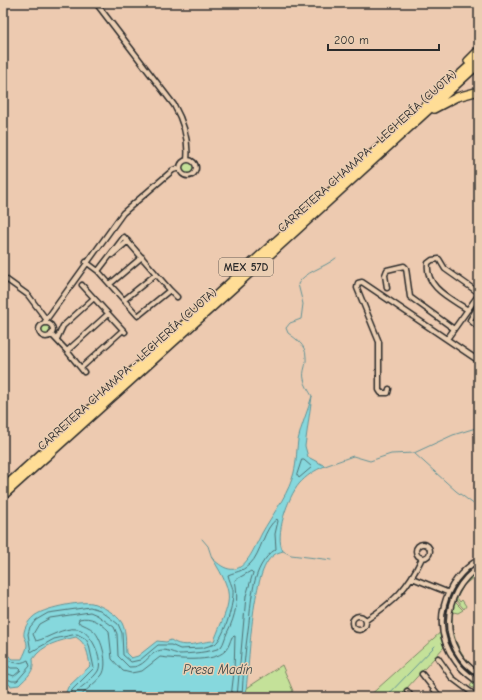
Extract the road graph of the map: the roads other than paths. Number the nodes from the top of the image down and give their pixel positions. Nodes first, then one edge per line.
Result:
1 (96, 3) edge
2 (479, 50) edge
3 (479, 57) edge
4 (479, 64) edge
5 (460, 74) junction
6 (479, 91) edge
7 (412, 126) junction
8 (187, 160) junction
9 (180, 168) junction
10 (128, 241) junction
11 (142, 257) junction
12 (107, 259) junction
13 (86, 262) junction
14 (98, 271) junction
15 (156, 274) junction
16 (3, 278) edge
17 (110, 284) junction
18 (82, 285) dead end
19 (387, 288) dead end
20 (170, 290) junction
21 (479, 294) edge
22 (177, 297) dead end
23 (94, 298) junction
24 (124, 300) junction
25 (475, 300) junction
26 (479, 304) edge
27 (468, 310) junction
28 (108, 314) junction
29 (45, 321) junction
30 (454, 328) junction
31 (479, 328) edge
32 (60, 332) junction
33 (52, 333) junction
34 (57, 339) junction
35 (447, 339) junction
36 (67, 351) junction
37 (479, 361) edge
38 (81, 368) junction
39 (84, 372) dead end
40 (390, 389) dead end
41 (16, 480) junction
42 (3, 488) edge
43 (3, 496) edge
44 (422, 558) dead end
45 (479, 560) edge
46 (479, 567) edge
47 (412, 578) junction
48 (448, 592) junction
49 (455, 593) junction
50 (453, 598) junction
51 (366, 620) dead end
52 (438, 658) dead end
53 (422, 674) dead end
54 (479, 674) edge
55 (479, 683) edge
56 (407, 691) dead end
57 (478, 694) edge
58 (412, 697) edge
59 (440, 697) edge

1 - 8 street
2 - 5 highway
3 - 5 highway, CARRETERA CHAMAPA - LECHERÍA (CUOTA) / MEX 57D
4 - 7 highway, CARRETERA CHAMAPA - LECHERÍA (CUOTA) / MEX 57D
5 - 41 highway, CARRETERA CHAMAPA - LECHERÍA (CUOTA) / MEX 57D
6 - 7 highway
7 - 41 highway, CARRETERA CHAMAPA - LECHERÍA (CUOTA) / MEX 57D
8 - 9 street
8 - 9 street
9 - 13 street
10 - 11 street
10 - 12 street
10 - 12 street
11 - 15 street
11 - 17 street
12 - 14 street
13 - 14 street
13 - 29 street
14 - 17 street
15 - 20 street
15 - 24 street
16 - 29 street
17 - 24 street
18 - 23 street
19 - 30 street
20 - 22 street
20 - 24 street
21 - 25 street
21 - 27 street
23 - 28 street
23 - 32 street
25 - 26 street
25 - 27 street
26 - 31 street
27 - 30 street
28 - 36 street
28 - 38 street
29 - 33 street
29 - 33 street
30 - 35 street
32 - 33 street
32 - 34 street
33 - 34 street
34 - 36 street
35 - 37 street
35 - 40 street
36 - 38 street
38 - 39 street
41 - 42 highway, CARRETERA CHAMAPA - LECHERÍA (CUOTA) / MEX 57D
41 - 43 highway, CARRETERA CHAMAPA - LECHERÍA (CUOTA) / MEX 57D
44 - 47 street
45 - 48 street
46 - 49 street
47 - 48 street
47 - 51 street
48 - 49 street
48 - 50 street
48 - 55 street
49 - 50 street
50 - 54 street
52 - 57 street
53 - 59 street
56 - 58 street

